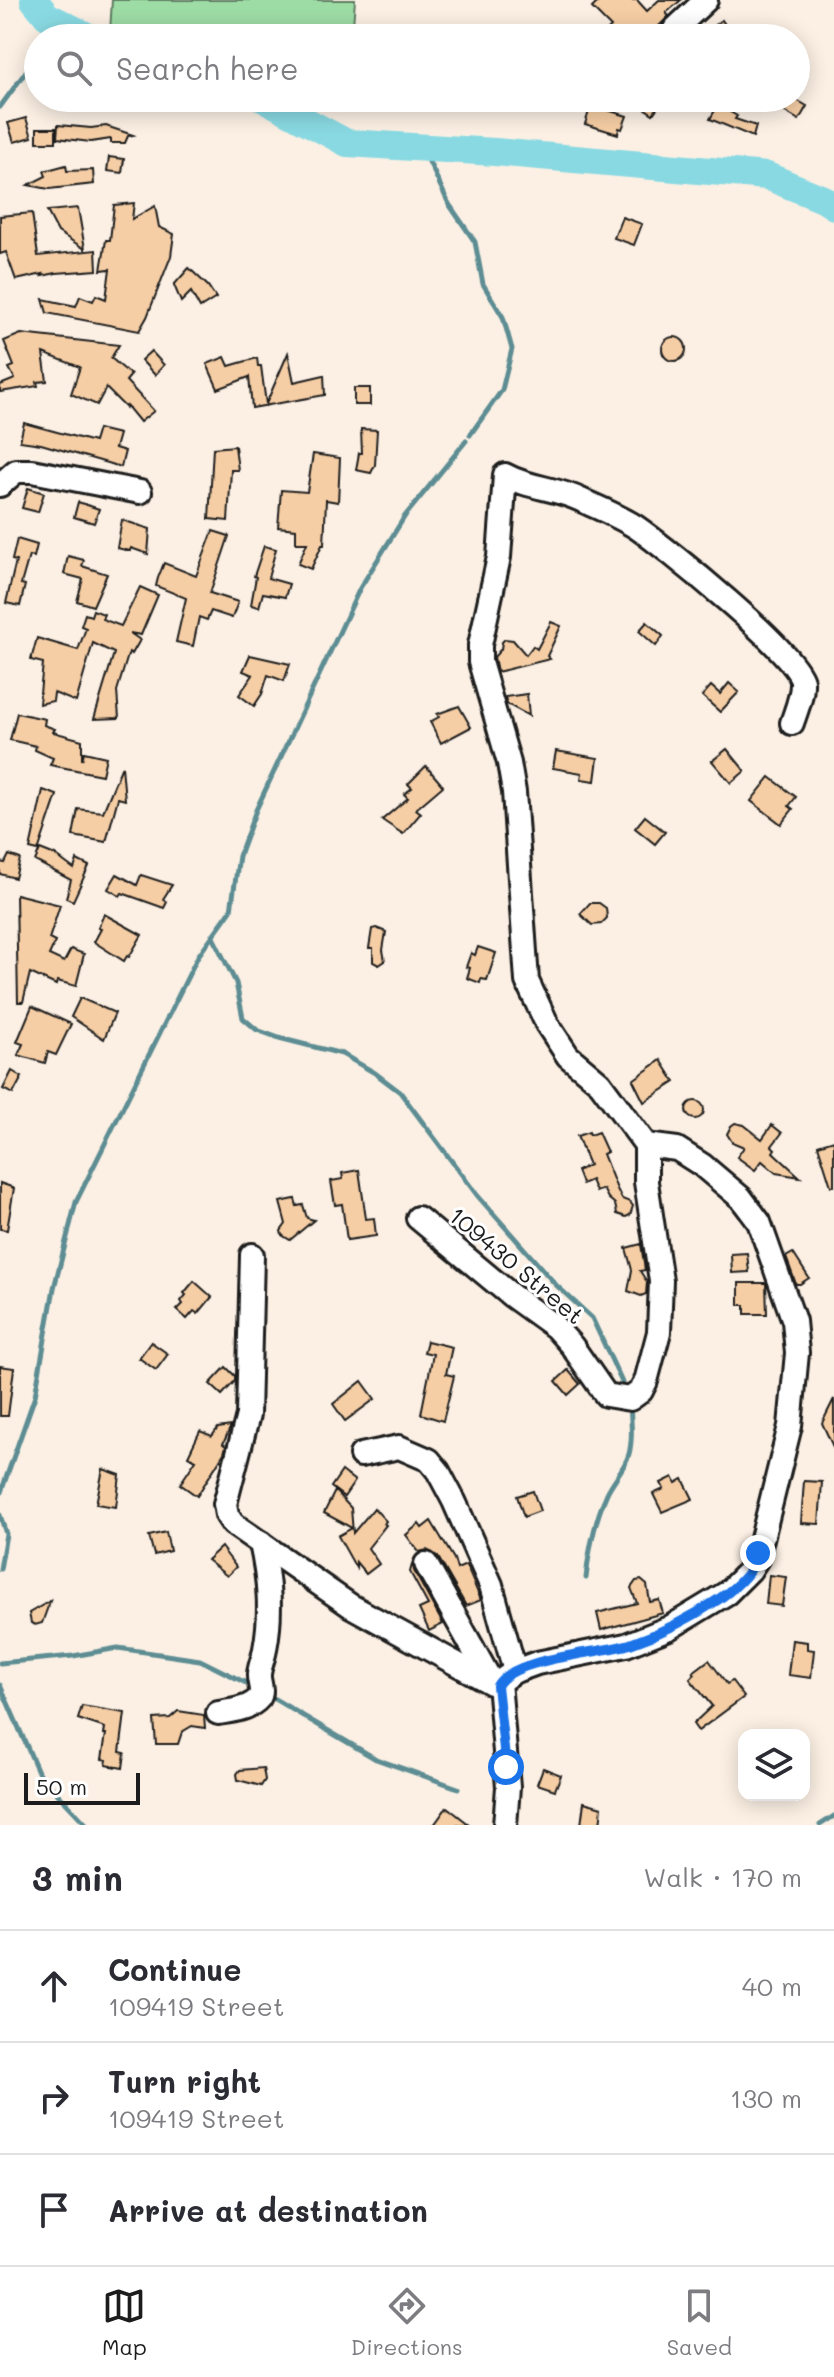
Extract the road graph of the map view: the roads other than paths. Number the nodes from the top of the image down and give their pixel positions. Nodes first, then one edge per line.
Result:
1 (706, 0) edge
2 (680, 24) edge
3 (0, 485) edge
4 (140, 492) dead end
5 (792, 723) dead end
6 (646, 1145) junction
7 (418, 1218) dead end
8 (252, 1255) dead end
9 (361, 1455) dead end
10 (261, 1543) junction
11 (426, 1564) dead end
12 (515, 1671) junction
13 (494, 1683) junction
14 (218, 1713) dead end
15 (505, 1825) edge

1 - 2 street
3 - 4 street
5 - 6 street
6 - 7 street, 109430 Street
6 - 12 street
8 - 10 street
9 - 12 street
10 - 13 street
10 - 14 street
11 - 13 street
12 - 13 street
13 - 15 street

